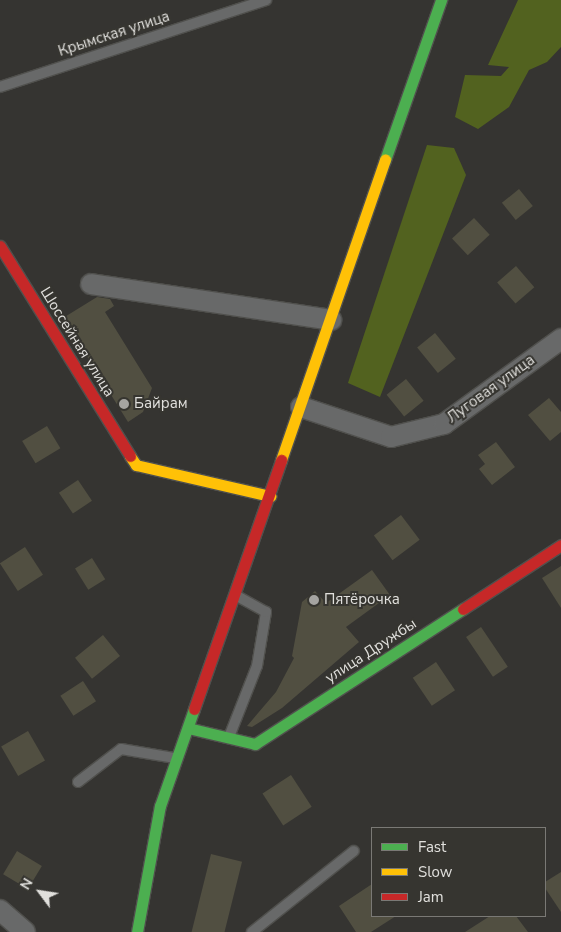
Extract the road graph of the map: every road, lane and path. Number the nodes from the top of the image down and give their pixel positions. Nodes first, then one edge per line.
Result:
1 (266, 0) edge
2 (441, 0) edge
3 (0, 88) edge
4 (0, 246) edge
5 (91, 284) dead end
6 (331, 320) junction
7 (561, 339) edge
8 (302, 407) junction
9 (270, 496) junction
10 (561, 544) edge
11 (235, 595) junction
12 (188, 728) junction
13 (229, 738) junction
14 (177, 758) junction
15 (78, 782) dead end
16 (354, 852) dead end
17 (0, 910) edge
18 (25, 932) edge
19 (137, 932) edge
20 (252, 932) edge

1 - 3 lane, Крымская улица
2 - 6 main road
4 - 9 main road, Шоссейная улица
5 - 6 street
6 - 8 main road
7 - 8 street, Луговая улица
8 - 9 main road
9 - 11 main road
10 - 13 main road, улица Дружбы
11 - 12 main road
11 - 13 lane
12 - 13 main road, улица Дружбы
12 - 14 main road
14 - 15 lane
14 - 19 main road
16 - 20 lane
17 - 18 street

